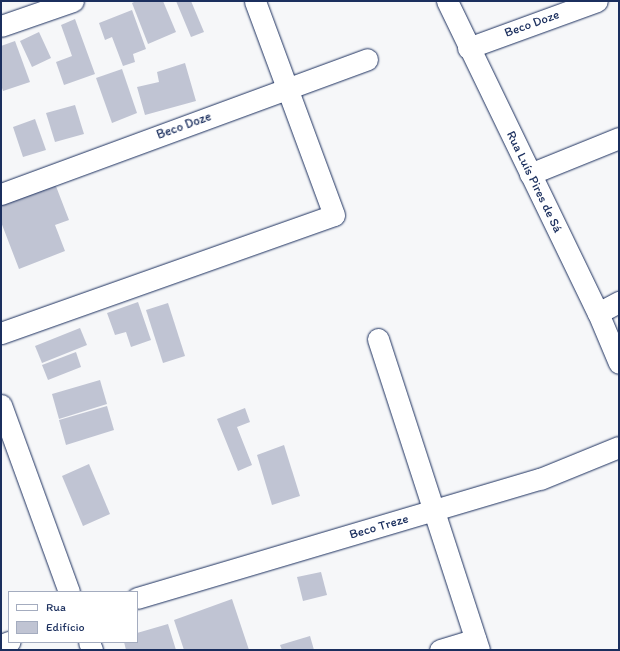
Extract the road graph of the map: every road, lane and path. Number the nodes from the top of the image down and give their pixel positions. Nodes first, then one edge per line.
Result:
1 (73, 1) edge
2 (255, 1) edge
3 (447, 1) edge
4 (597, 1) edge
5 (1, 26) edge
6 (468, 48) junction
7 (367, 59) dead end
8 (287, 89) junction
9 (619, 138) edge
10 (530, 174) junction
11 (1, 194) edge
12 (619, 302) edge
13 (598, 313) junction
14 (1, 333) edge
15 (378, 339) dead end
16 (619, 363) edge
17 (1, 405) edge
18 (619, 446) edge
19 (434, 511) junction
20 (70, 591) edge
21 (138, 598) edge
22 (477, 644) edge
23 (440, 650) edge

1 - 5 street
2 - 8 street
3 - 6 street, Rua Luís Pires de Sá
4 - 6 street, Beco Doze
6 - 10 street, Rua Luís Pires de Sá
7 - 8 street, Beco Doze
8 - 11 street, Beco Doze
8 - 14 street
9 - 10 street
10 - 13 street, Rua Luís Pires de Sá
12 - 13 street
13 - 16 street, Rua Luís Pires de Sá
15 - 19 street
17 - 20 street
18 - 19 street, Beco Treze
19 - 21 street, Beco Treze
19 - 22 street
22 - 23 street

